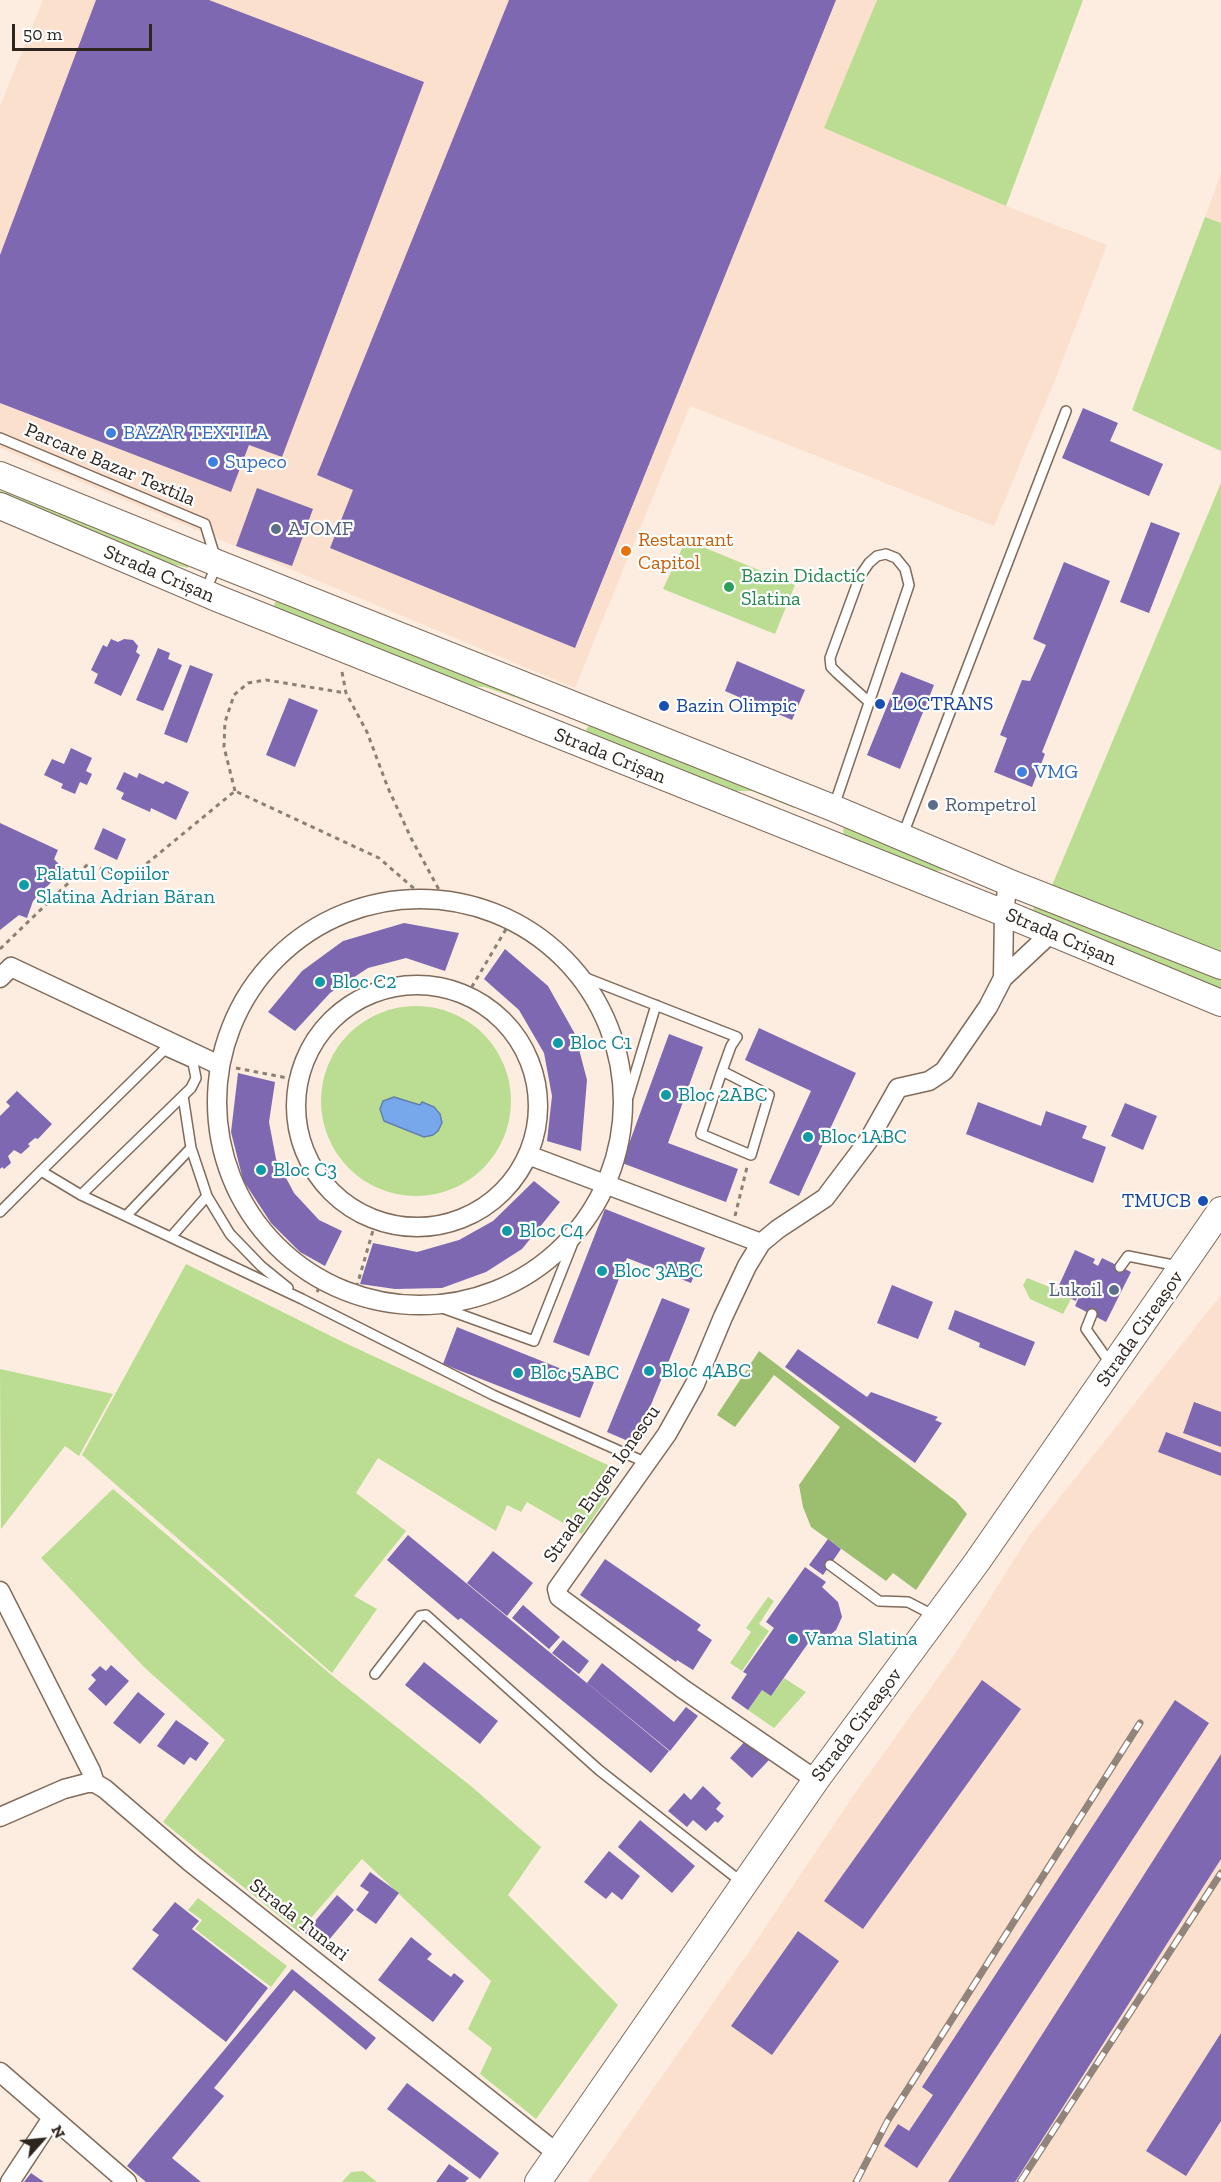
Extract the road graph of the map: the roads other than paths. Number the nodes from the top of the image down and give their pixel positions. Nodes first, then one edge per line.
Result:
1 (1066, 411) dead end
2 (0, 438) edge
3 (0, 475) edge
4 (0, 506) edge
5 (217, 563) junction
6 (205, 593) junction
7 (869, 702) junction
8 (833, 808) junction
9 (902, 837) junction
10 (1008, 882) junction
11 (1004, 913) junction
12 (1051, 933) junction
13 (1221, 966) edge
14 (581, 976) junction
15 (0, 978) edge
16 (1003, 978) junction
17 (1221, 1003) edge
18 (656, 1005) junction
19 (197, 1059) junction
20 (219, 1065) junction
21 (722, 1071) junction
22 (183, 1096) junction
23 (625, 1107) junction
24 (190, 1148) junction
25 (528, 1155) junction
26 (41, 1171) junction
27 (607, 1186) junction
28 (81, 1195) junction
29 (207, 1196) junction
30 (1221, 1210) edge
31 (0, 1212) edge
32 (126, 1216) junction
33 (576, 1235) junction
34 (171, 1237) junction
35 (761, 1243) junction
36 (1120, 1267) dead end
37 (1183, 1267) junction
38 (302, 1299) junction
39 (437, 1306) junction
40 (1092, 1314) dead end
41 (1113, 1367) junction
42 (646, 1463) junction
43 (830, 1565) dead end
44 (0, 1592) edge
45 (937, 1617) junction
46 (375, 1674) dead end
47 (816, 1780) junction
48 (95, 1783) junction
49 (0, 1817) edge
50 (744, 1884) junction
51 (0, 2072) edge
52 (52, 2118) junction
53 (558, 2154) junction
54 (10, 2182) edge
55 (127, 2182) edge
56 (538, 2182) edge

1 - 9 lane
2 - 5 lane, Parcare Bazar Textila
3 - 5 main road, Strada Crișan
4 - 6 main road, Strada Crișan
5 - 6 lane
5 - 8 main road, Strada Crișan
6 - 11 main road, Strada Crișan
7 - 7 lane
7 - 8 lane
8 - 9 main road, Strada Crișan
9 - 10 main road, Strada Crișan
10 - 11 street, Strada Eugen Ionescu
10 - 13 main road, Strada Crișan
11 - 12 main road, Strada Crișan
11 - 16 street, Strada Eugen Ionescu
12 - 16 street, Strada Eugen Ionescu
12 - 17 main road, Strada Crișan
14 - 18 lane
14 - 20 street
14 - 23 street
15 - 19 street
16 - 35 street, Strada Eugen Ionescu
18 - 21 lane
18 - 23 lane
19 - 20 street
19 - 22 lane
19 - 26 lane
20 - 39 street
21 - 21 lane
22 - 24 lane
22 - 28 lane
23 - 27 street
24 - 29 lane
24 - 32 lane
25 - 25 street
25 - 27 street
26 - 28 lane
26 - 31 lane
27 - 33 street
27 - 35 street
28 - 32 lane
29 - 34 lane
29 - 38 lane
30 - 37 main road, Strada Cireașov
32 - 34 lane
33 - 39 street
33 - 39 lane
34 - 38 lane
35 - 42 street, Strada Eugen Ionescu
36 - 37 lane
37 - 41 main road, Strada Cireașov
38 - 42 lane
40 - 41 lane
41 - 45 main road, Strada Cireașov
42 - 47 street, Strada Eugen Ionescu
43 - 45 lane
44 - 48 street
45 - 47 main road, Strada Cireașov
46 - 50 lane
47 - 50 main road, Strada Cireașov
48 - 49 street
48 - 53 street, Strada Tunari
50 - 53 main road, Strada Cireașov
51 - 52 street
52 - 54 street
52 - 55 street
53 - 56 main road, Strada Cireașov

